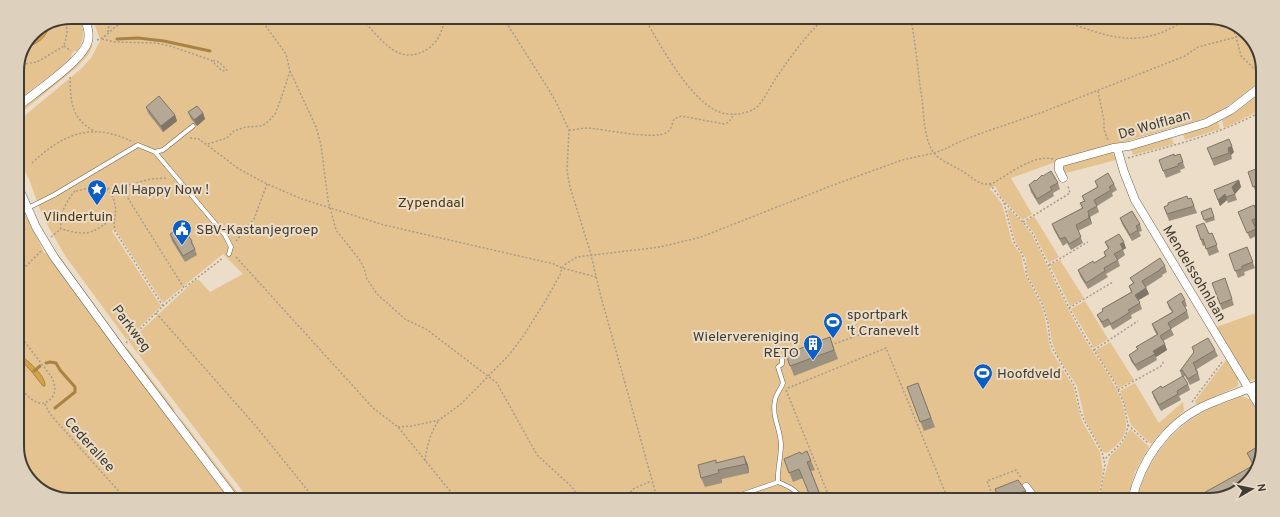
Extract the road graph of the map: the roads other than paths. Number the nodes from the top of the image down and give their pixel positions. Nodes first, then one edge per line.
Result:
1 (86, 24) edge
2 (1256, 90) edge
3 (24, 101) edge
4 (193, 126) edge
5 (1115, 148) junction
6 (155, 152) junction
7 (1063, 178) road end
8 (24, 199) edge
9 (28, 208) junction
10 (229, 254) road end
11 (782, 359) dead end
12 (1256, 386) edge
13 (1248, 389) junction
14 (1256, 401) edge
15 (778, 482) junction
16 (1026, 487) road end
17 (230, 493) edge
18 (746, 493) edge
19 (798, 493) edge
20 (1030, 493) edge
21 (1134, 493) edge

1 - 3 street
2 - 5 street, De Wolflaan
4 - 6 lane
5 - 7 street, De Wolflaan
5 - 13 street, Mendelssohnlaan
6 - 9 lane
6 - 10 lane
8 - 9 street, Parkweg
9 - 17 street, Parkweg
11 - 15 lane
12 - 13 street
13 - 14 street, Mendelssohnlaan
13 - 21 street
15 - 18 lane
15 - 19 lane
16 - 20 street

